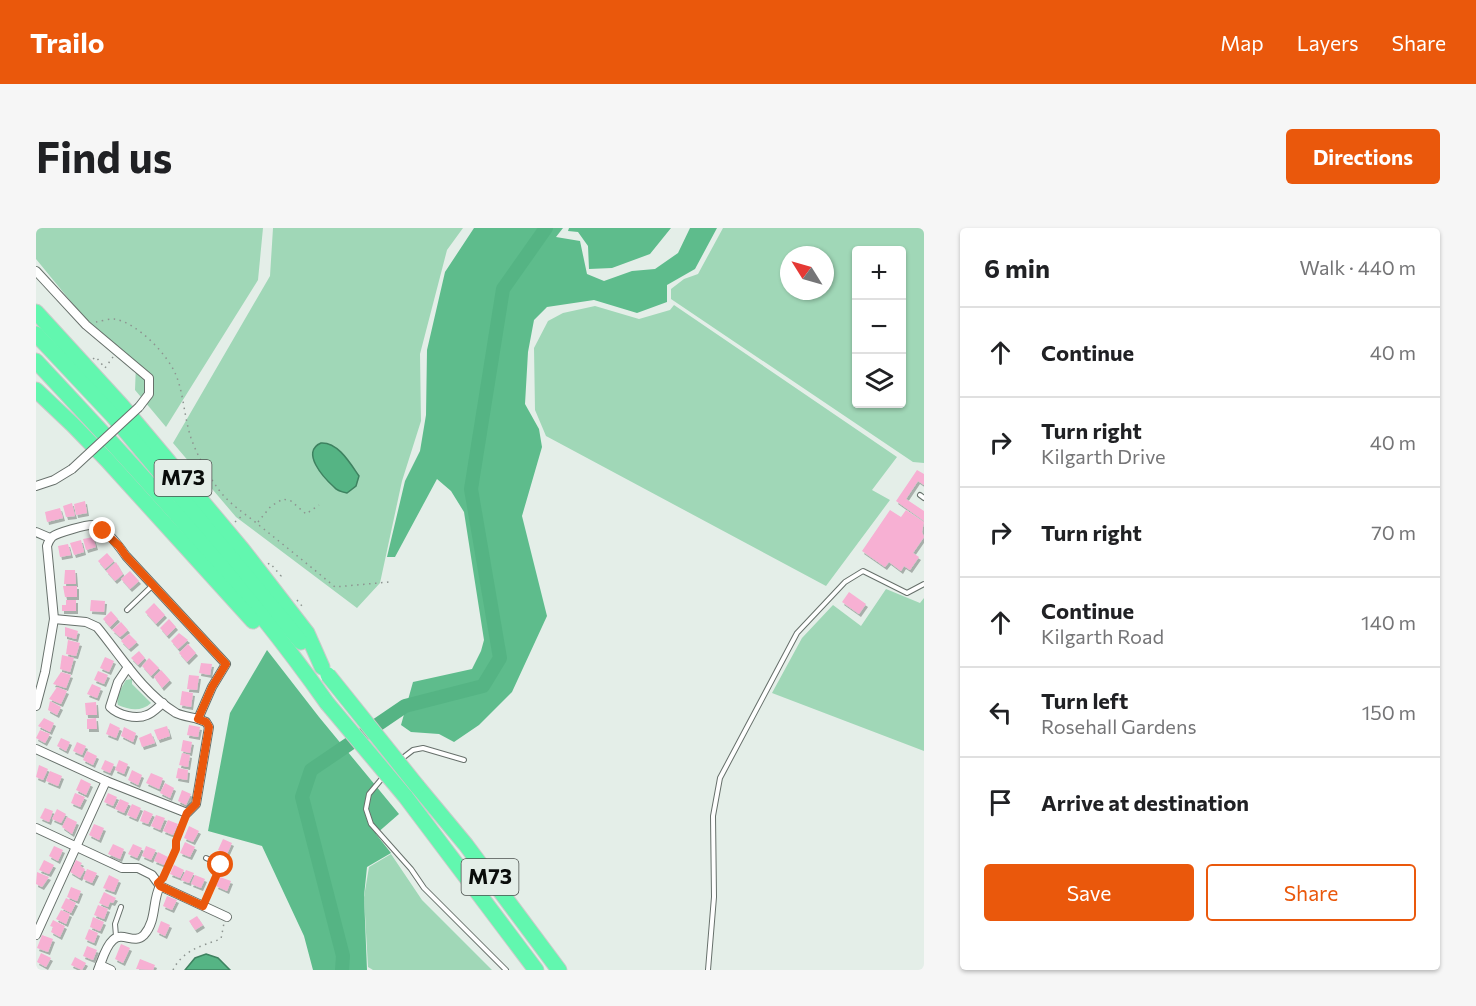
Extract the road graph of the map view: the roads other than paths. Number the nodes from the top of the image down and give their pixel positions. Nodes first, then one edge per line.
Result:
1 (36, 271) edge
2 (36, 312) edge
3 (36, 334) edge
4 (36, 361) edge
5 (36, 384) edge
6 (36, 390) edge
7 (36, 486) edge
8 (185, 526) junction
9 (36, 532) edge
10 (50, 538) junction
11 (924, 584) edge
12 (153, 585) junction
13 (128, 610) dead end
14 (54, 619) junction
15 (317, 659) junction
16 (128, 667) junction
17 (301, 671) junction
18 (37, 702) edge
19 (163, 703) junction
20 (198, 719) junction
21 (36, 749) edge
22 (464, 760) dead end
23 (106, 781) junction
24 (411, 791) junction
25 (36, 828) edge
26 (75, 848) junction
27 (206, 858) dead end
28 (159, 884) junction
29 (203, 906) junction
30 (121, 907) dead end
31 (227, 917) road end
32 (36, 935) edge
33 (117, 937) junction
34 (99, 968) edge
35 (111, 970) edge
36 (506, 970) edge
37 (536, 970) edge
38 (559, 970) edge
39 (708, 970) edge

1 - 7 street, bridge
2 - 15 highway, M73
3 - 15 highway, M73
4 - 8 highway, M73
5 - 8 highway
6 - 17 highway
8 - 17 highway, M73
9 - 10 street
10 - 12 street
10 - 14 street
11 - 39 lane
12 - 13 lane
12 - 20 street
14 - 16 street
14 - 18 street
15 - 24 highway, M73, bridge
16 - 19 street
16 - 19 street
17 - 24 highway, M73, bridge
19 - 20 street
20 - 23 street
21 - 23 street
22 - 36 lane
23 - 26 street
24 - 37 highway, M73
24 - 38 highway, M73
25 - 26 street
26 - 28 street
26 - 32 street
27 - 29 lane
28 - 29 street
28 - 33 street
29 - 31 street
30 - 33 lane
33 - 34 street
34 - 35 street

